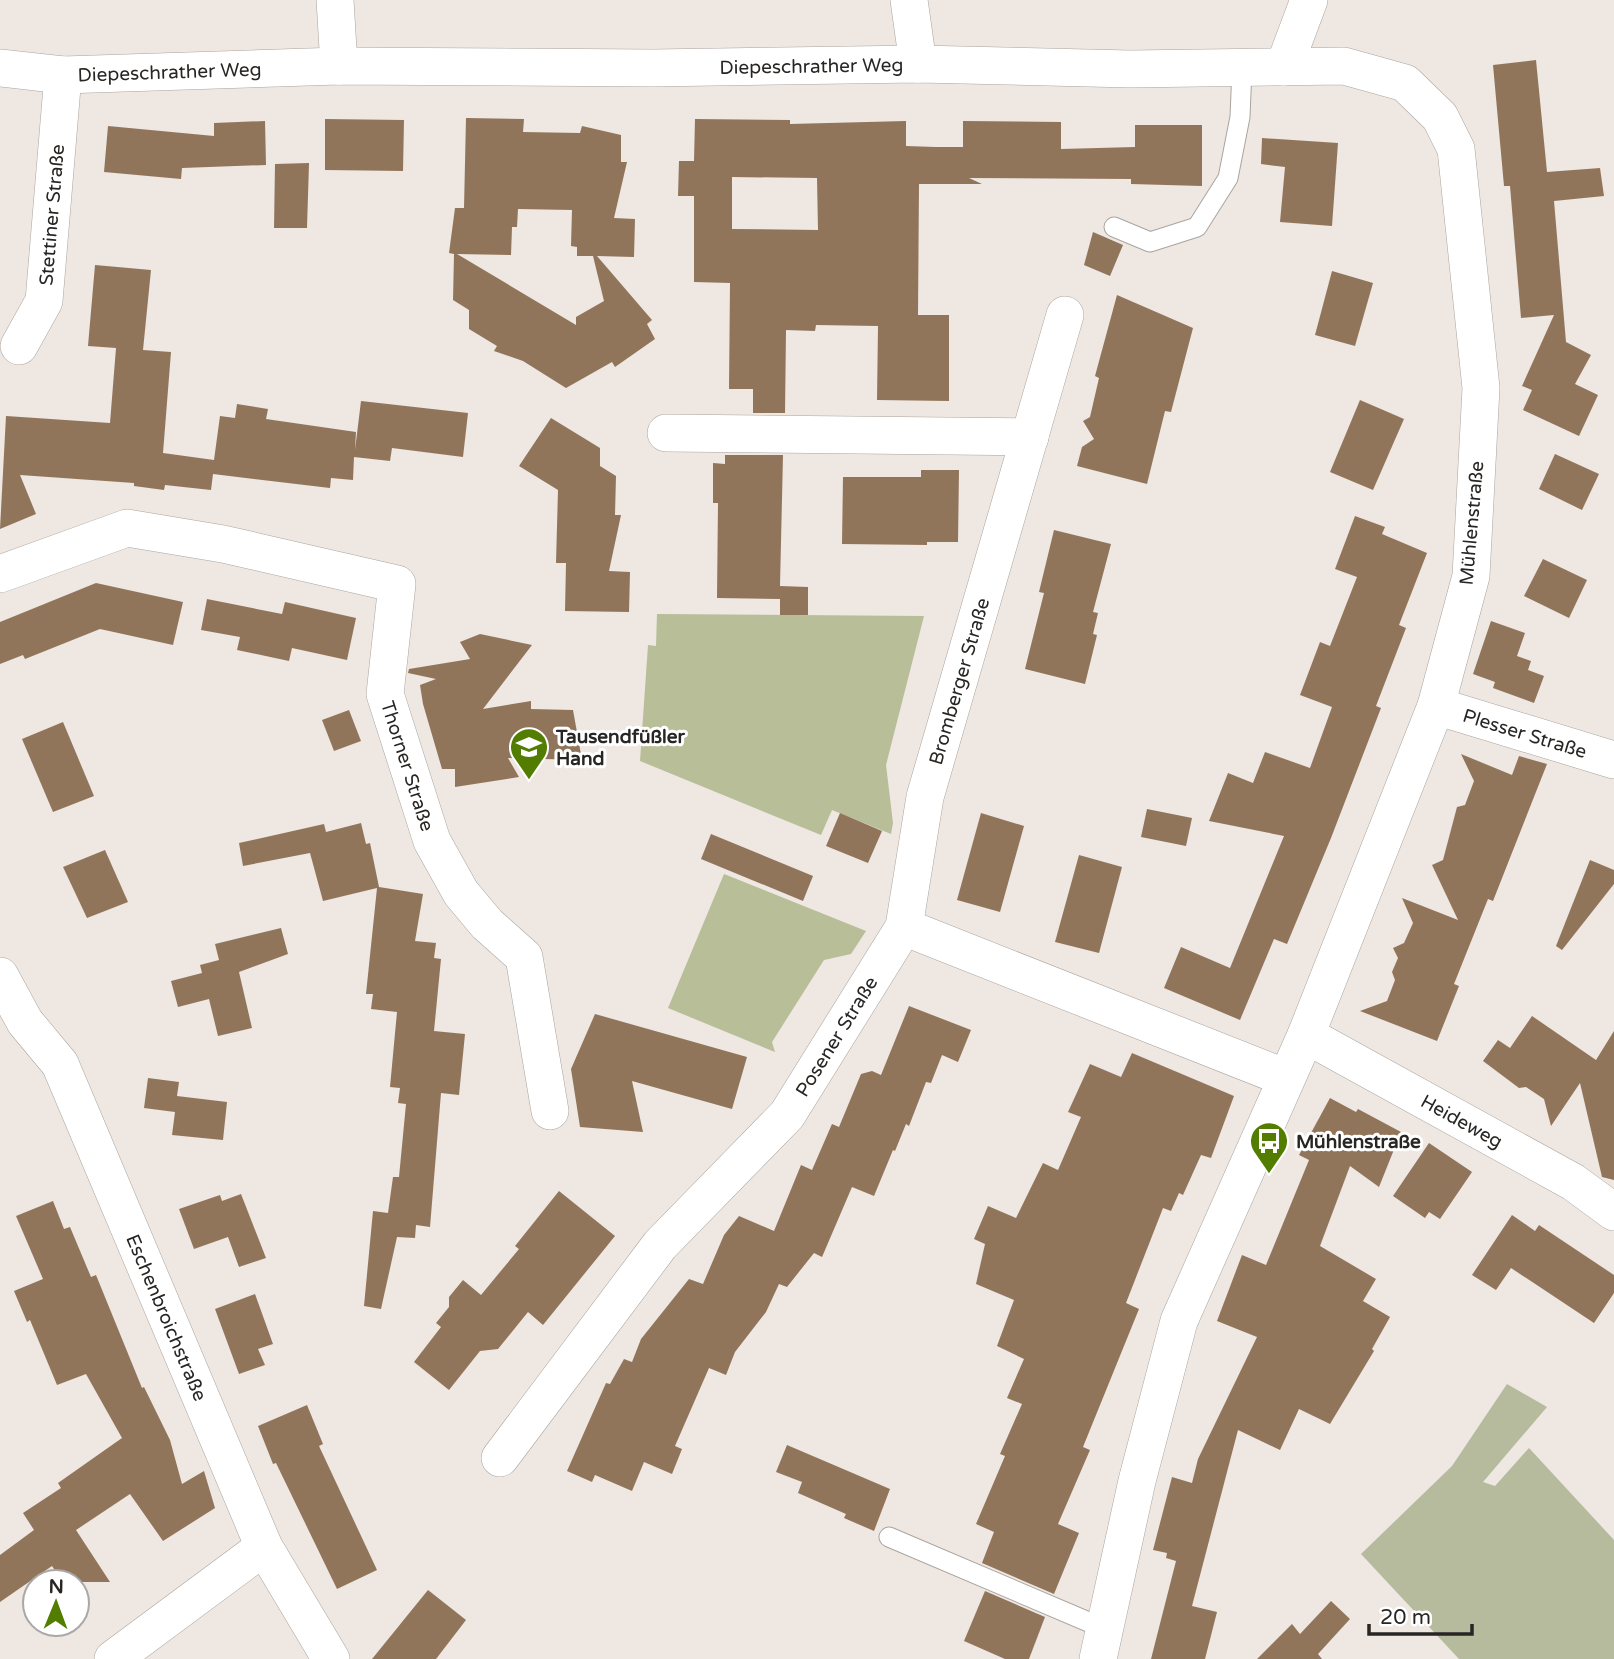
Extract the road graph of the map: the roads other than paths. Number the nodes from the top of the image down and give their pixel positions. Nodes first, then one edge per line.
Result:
1 (335, 0) edge
2 (909, 0) edge
3 (1309, 0) edge
4 (918, 64) junction
5 (339, 66) junction
6 (1284, 67) junction
7 (0, 68) edge
8 (1242, 68) junction
9 (63, 75) junction
10 (1114, 227) dead end
11 (1065, 315) dead end
12 (19, 346) dead end
13 (666, 433) dead end
14 (1030, 438) junction
15 (0, 574) edge
16 (1436, 706) junction
17 (1614, 760) edge
18 (904, 927) junction
19 (0, 975) edge
20 (1306, 1035) junction
21 (1286, 1077) junction
22 (550, 1111) dead end
23 (1614, 1212) edge
24 (500, 1458) dead end
25 (889, 1537) dead end
26 (264, 1546) junction
27 (1101, 1644) edge
28 (113, 1659) edge
29 (331, 1659) edge

1 - 5 street
2 - 4 street
3 - 6 street
4 - 5 street, Diepeschrather Weg
4 - 8 street, Diepeschrather Weg
5 - 9 street, Diepeschrather Weg
6 - 8 street, Diepeschrather Weg
6 - 16 street, Mühlenstraße
7 - 9 street, Diepeschrather Weg
8 - 10 lane
9 - 12 street, Stettiner Straße
11 - 14 street, Bromberger Straße
13 - 14 street
14 - 18 street, Bromberger Straße
15 - 22 street, Thorner Straße
16 - 17 street, Plesser Straße
16 - 20 street, Mühlenstraße
18 - 21 street
18 - 24 street, Posener Straße
19 - 26 street, Eschenbroichstraße
20 - 21 street, Mühlenstraße
20 - 23 street, Heideweg
21 - 27 street, Mühlenstraße
25 - 27 lane
26 - 28 street
26 - 29 street, Eschenbroichstraße

